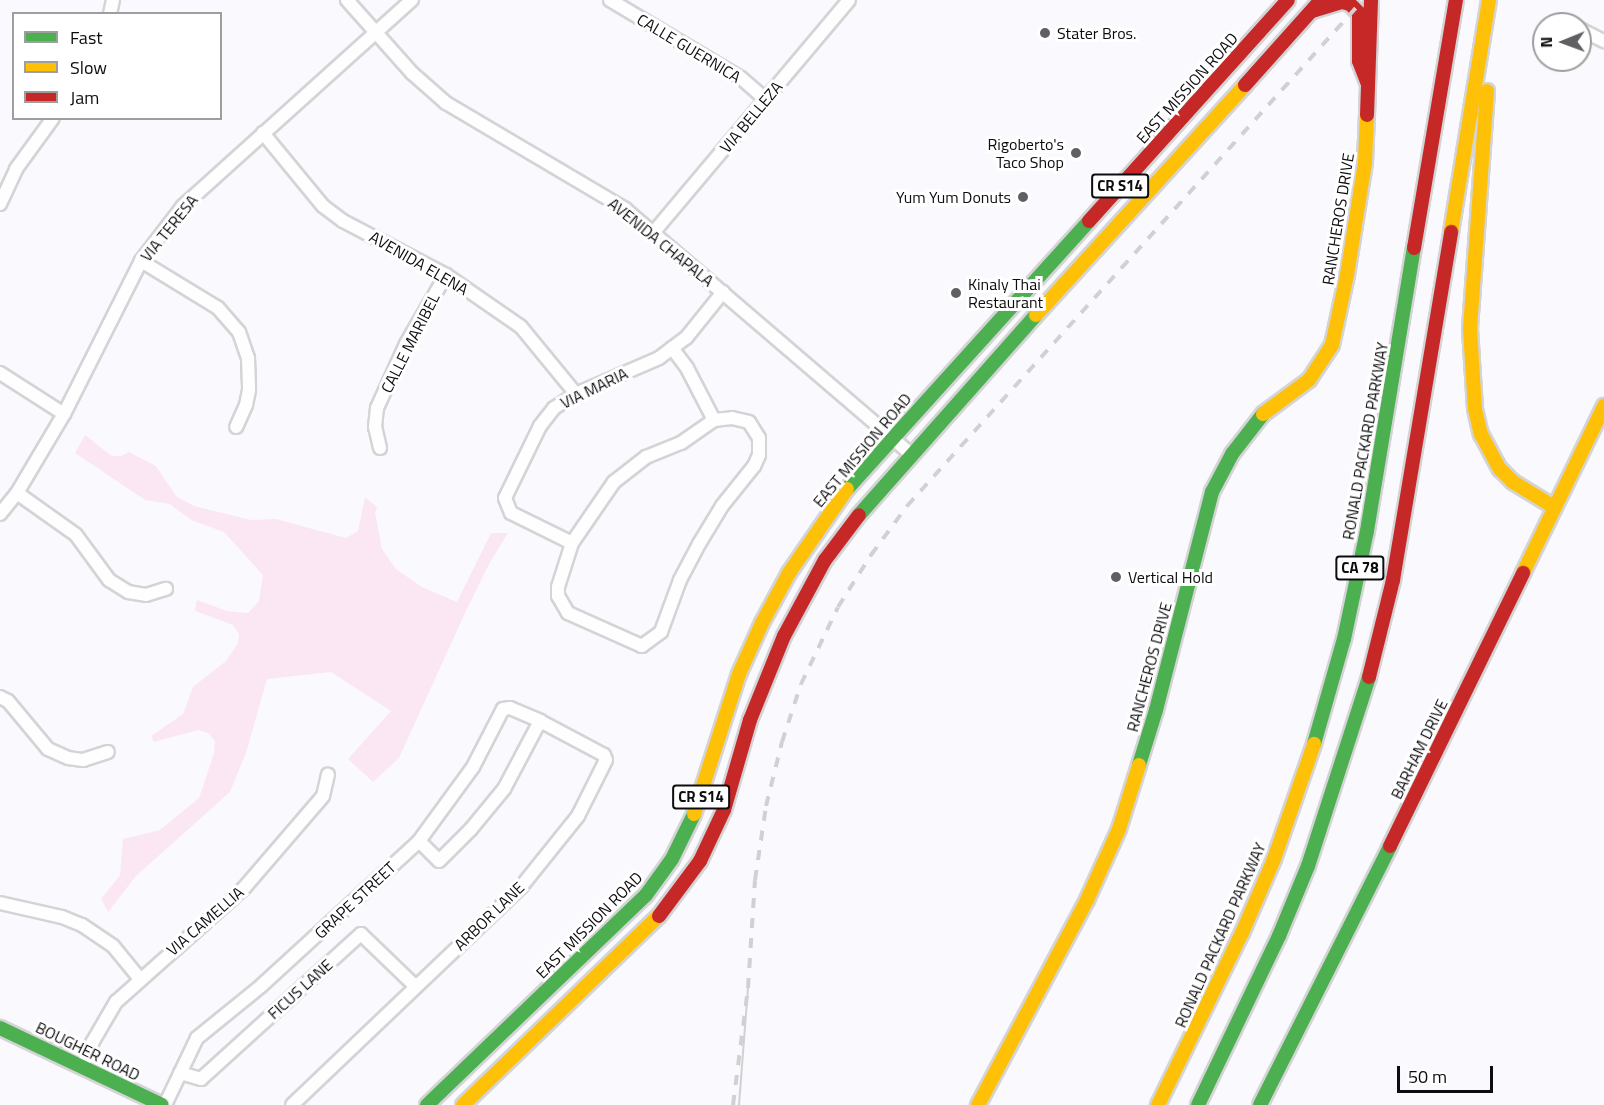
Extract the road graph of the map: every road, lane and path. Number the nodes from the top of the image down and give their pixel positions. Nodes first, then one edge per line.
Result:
1 (347, 0) edge
2 (412, 0) edge
3 (610, 0) edge
4 (849, 0) edge
5 (1288, 0) edge
6 (1371, 0) edge
7 (1456, 0) edge
8 (1491, 0) edge
9 (1317, 5) edge
10 (376, 32) junction
11 (1368, 84) junction
12 (766, 100) junction
13 (52, 120) edge
14 (263, 133) junction
15 (1134, 170) junction
16 (0, 204) edge
17 (1121, 223) junction
18 (653, 233) junction
19 (141, 261) junction
20 (446, 275) junction
21 (723, 292) junction
22 (672, 348) junction
23 (0, 373) edge
24 (576, 394) junction
25 (1604, 406) edge
26 (64, 414) junction
27 (714, 420) junction
28 (236, 427) dead end
29 (892, 438) junction
30 (380, 448) dead end
31 (911, 454) junction
32 (17, 493) junction
33 (1554, 507) junction
34 (0, 514) edge
35 (572, 543) junction
36 (166, 589) dead end
37 (0, 697) edge
38 (540, 721) junction
39 (108, 752) dead end
40 (328, 775) dead end
41 (418, 841) junction
42 (0, 903) edge
43 (140, 979) junction
44 (415, 986) junction
45 (0, 1028) edge
46 (82, 1067) junction
47 (180, 1073) junction
48 (164, 1105) edge
49 (291, 1105) edge
50 (427, 1105) edge
51 (463, 1105) edge
52 (978, 1105) edge
53 (1158, 1105) edge
54 (1198, 1105) edge
55 (1260, 1105) edge

1 - 10 street, AVENIDA CHAPALA
2 - 10 street, VIA TERESA
3 - 12 street, CALLE GUERNICA
4 - 12 street, VIA BELLEZA
5 - 15 main road, EAST MISSION ROAD / CR S14
6 - 11 main road, RANCHEROS DRIVE
7 - 53 main road, RONALD PACKARD PARKWAY / CA 78
8 - 33 main road
8 - 54 main road, CA 78
9 - 11 main road
9 - 17 main road, CR S14
10 - 14 street, VIA TERESA
10 - 18 street, AVENIDA CHAPALA
11 - 52 main road, RANCHEROS DRIVE
12 - 18 street, VIA BELLEZA
13 - 16 street
14 - 19 street, VIA TERESA
14 - 20 street, AVENIDA ELENA
15 - 17 main road
15 - 29 main road, EAST MISSION ROAD / CR S14
17 - 31 main road, CR S14
18 - 21 street, AVENIDA CHAPALA
19 - 26 street, VIA TERESA
19 - 28 street
20 - 24 street, AVENIDA ELENA
20 - 30 street, CALLE MARIBEL
21 - 22 street, VIA MARIA
21 - 29 street, AVENIDA CHAPALA
22 - 24 street, VIA MARIA
22 - 27 street
23 - 26 street
24 - 35 street, VIA MARIA
25 - 33 main road, BARHAM DRIVE
26 - 32 street, VIA TERESA
27 - 35 street
27 - 35 street
29 - 31 street, AVENIDA CHAPALA
29 - 50 main road, EAST MISSION ROAD / CR S14
31 - 51 main road, CR S14
32 - 34 street, VIA TERESA
32 - 36 street
33 - 55 main road, BARHAM DRIVE
37 - 39 street
38 - 41 street, GRAPE STREET
38 - 41 street
38 - 44 street, ARBOR LANE
40 - 43 street, VIA CAMELLIA
41 - 47 street, GRAPE STREET
42 - 43 street
43 - 46 street, VIA CAMELLIA
44 - 47 street, FICUS LANE
44 - 49 street, ARBOR LANE
45 - 46 main road, BOUGHER ROAD
46 - 48 main road, BOUGHER ROAD
47 - 48 street, GRAPE STREET

